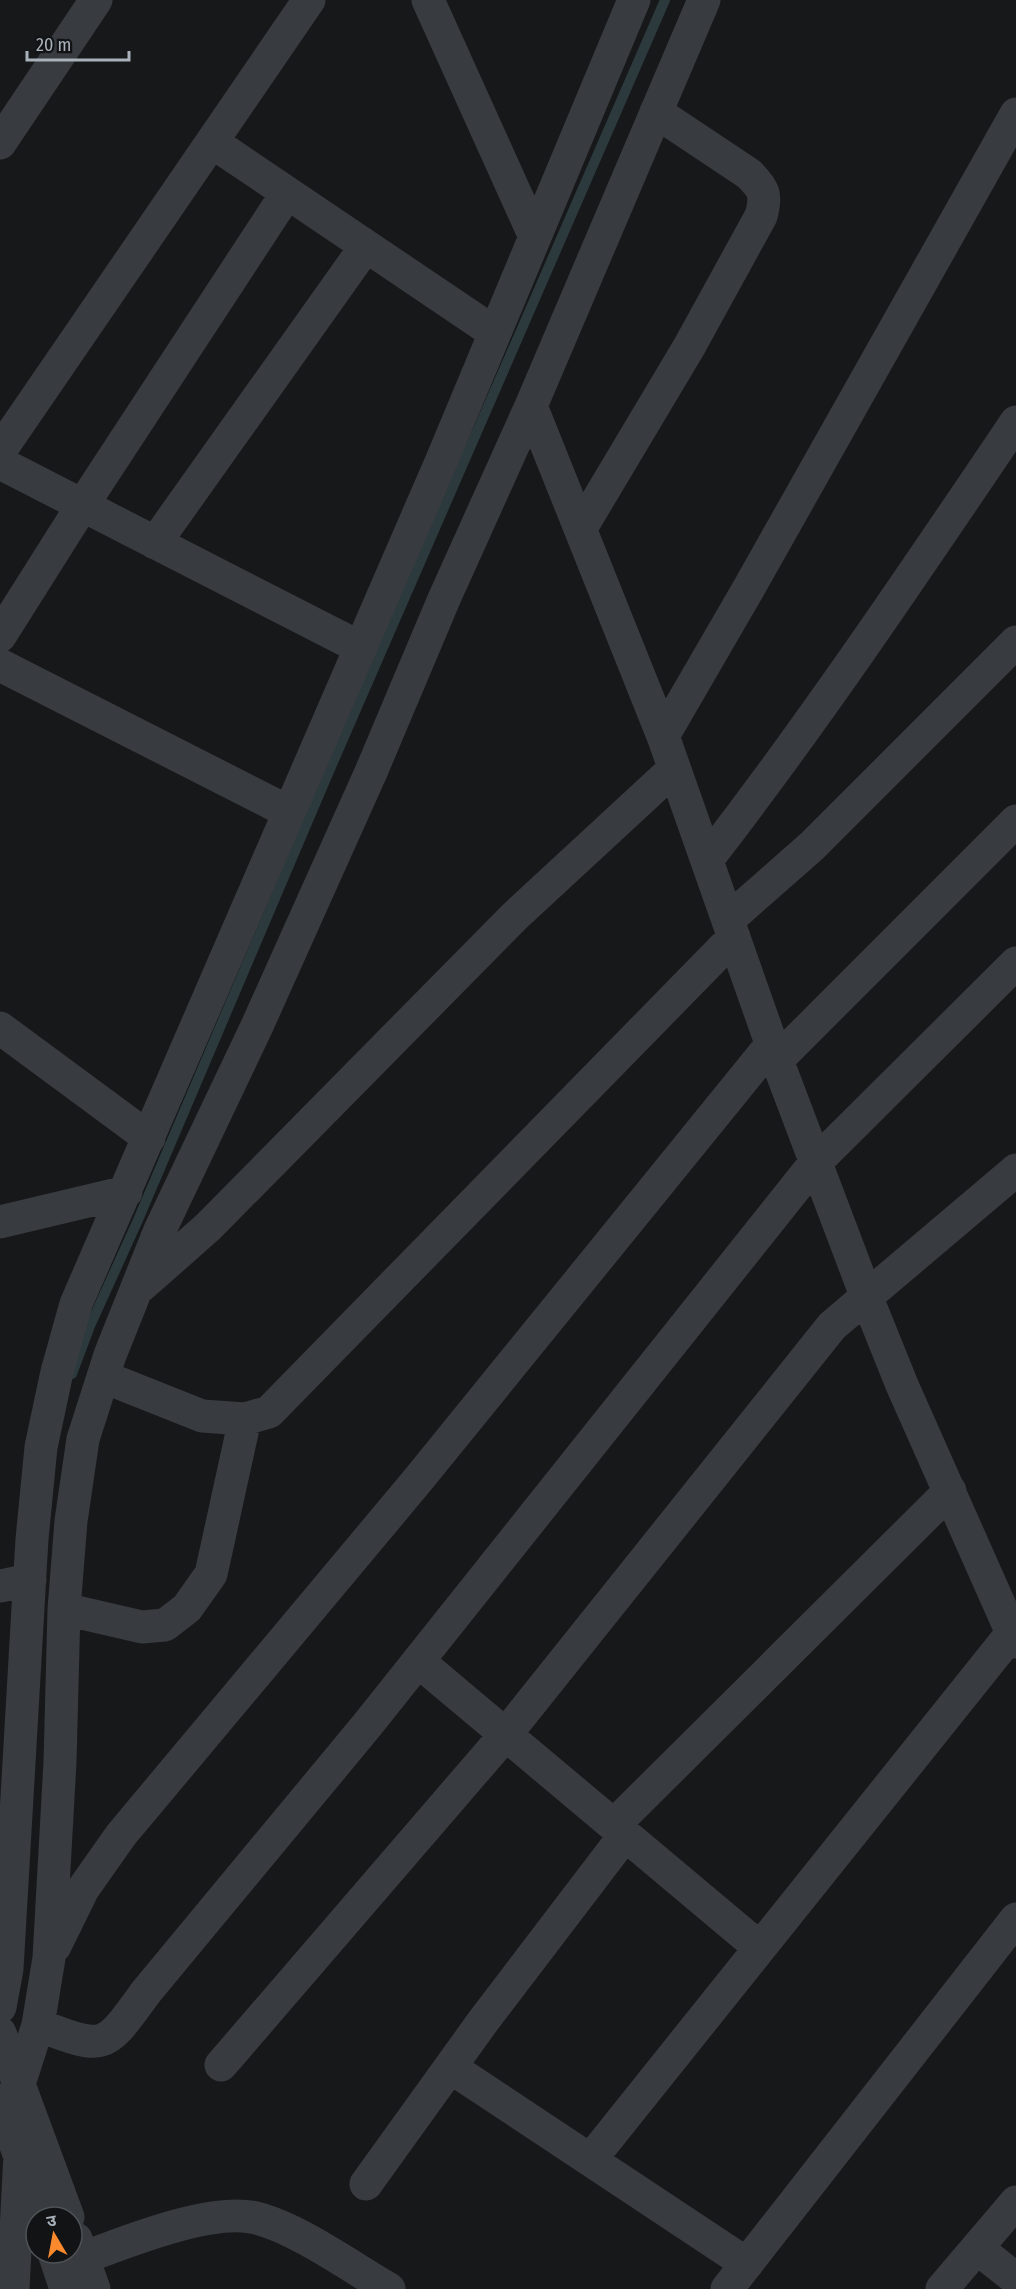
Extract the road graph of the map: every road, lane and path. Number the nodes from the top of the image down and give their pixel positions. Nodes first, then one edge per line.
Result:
1 (96, 0) edge
2 (309, 0) edge
3 (634, 0) edge
4 (704, 0) edge
5 (433, 4) edge
6 (656, 112) junction
7 (1016, 114) edge
8 (212, 142) junction
9 (0, 143) edge
10 (287, 193) junction
11 (535, 237) junction
12 (366, 246) junction
13 (495, 333) junction
14 (531, 406) junction
15 (1016, 422) edge
16 (0, 451) edge
17 (0, 463) edge
18 (82, 506) junction
19 (580, 528) junction
20 (155, 543) junction
21 (0, 636) edge
22 (1016, 642) edge
23 (361, 648) junction
24 (0, 664) edge
25 (663, 736) junction
26 (674, 769) junction
27 (290, 812) junction
28 (1016, 821) edge
29 (707, 860) junction
30 (731, 928) junction
31 (1016, 963) edge
32 (5, 1037) edge
33 (774, 1053) junction
34 (149, 1138) junction
35 (815, 1163) junction
36 (1016, 1170) edge
37 (126, 1192) junction
38 (0, 1222) edge
39 (136, 1290) junction
40 (867, 1298) junction
41 (104, 1377) junction
42 (245, 1419) junction
43 (950, 1491) junction
44 (15, 1583) edge
45 (1006, 1588) edge
46 (64, 1610) junction
47 (1014, 1638) edge
48 (418, 1661) junction
49 (506, 1734) junction
50 (620, 1830) junction
51 (1016, 1919) edge
52 (760, 1948) junction
53 (49, 1958) junction
54 (0, 2007) edge
55 (38, 2025) junction
56 (0, 2033) edge
57 (221, 2066) dead end
58 (450, 2067) junction
59 (10, 2092) edge
60 (20, 2154) junction
61 (591, 2160) junction
62 (366, 2184) dead end
63 (1016, 2202) edge
64 (37, 2205) edge
65 (62, 2205) edge
66 (84, 2245) edge
67 (977, 2248) junction
68 (747, 2264) junction
69 (68, 2265) edge
70 (80, 2265) edge
71 (1016, 2279) edge
72 (12, 2289) edge
73 (66, 2289) edge
74 (94, 2289) edge
75 (389, 2289) edge
76 (727, 2289) edge
77 (942, 2289) edge

1 - 9 street
2 - 8 street
3 - 11 street
4 - 6 street
5 - 11 street
6 - 14 street
6 - 19 street
7 - 25 street
8 - 10 street
8 - 16 street
10 - 12 street
10 - 18 street
11 - 13 street
12 - 13 street
12 - 20 street
13 - 23 street
14 - 19 street
14 - 39 street
15 - 29 street
17 - 18 street
18 - 20 street
18 - 21 street
19 - 25 street
20 - 23 street
22 - 30 street
23 - 27 street
24 - 27 street
25 - 26 street
26 - 29 street
26 - 39 street
27 - 34 street
28 - 33 street
29 - 30 street
30 - 33 street
30 - 42 street
31 - 35 street
32 - 34 street
33 - 35 street
33 - 53 street
34 - 37 street
35 - 40 street
35 - 48 street
36 - 40 street
37 - 38 street
37 - 44 street
39 - 41 street
40 - 43 street
40 - 49 street
41 - 42 street
41 - 46 street
42 - 46 street
43 - 45 street
43 - 50 street
44 - 54 street
45 - 47 street
46 - 53 street
47 - 52 street
48 - 49 street
48 - 55 street
49 - 50 street
49 - 57 street
50 - 52 street
50 - 58 street
51 - 68 street
52 - 61 street
53 - 55 street
55 - 59 street
56 - 59 street
58 - 61 street
58 - 62 street
59 - 60 street
59 - 65 street
60 - 64 street
60 - 72 street
61 - 68 street
63 - 67 street
66 - 75 street
67 - 71 street
67 - 77 street
68 - 76 street
69 - 73 street
70 - 74 street

